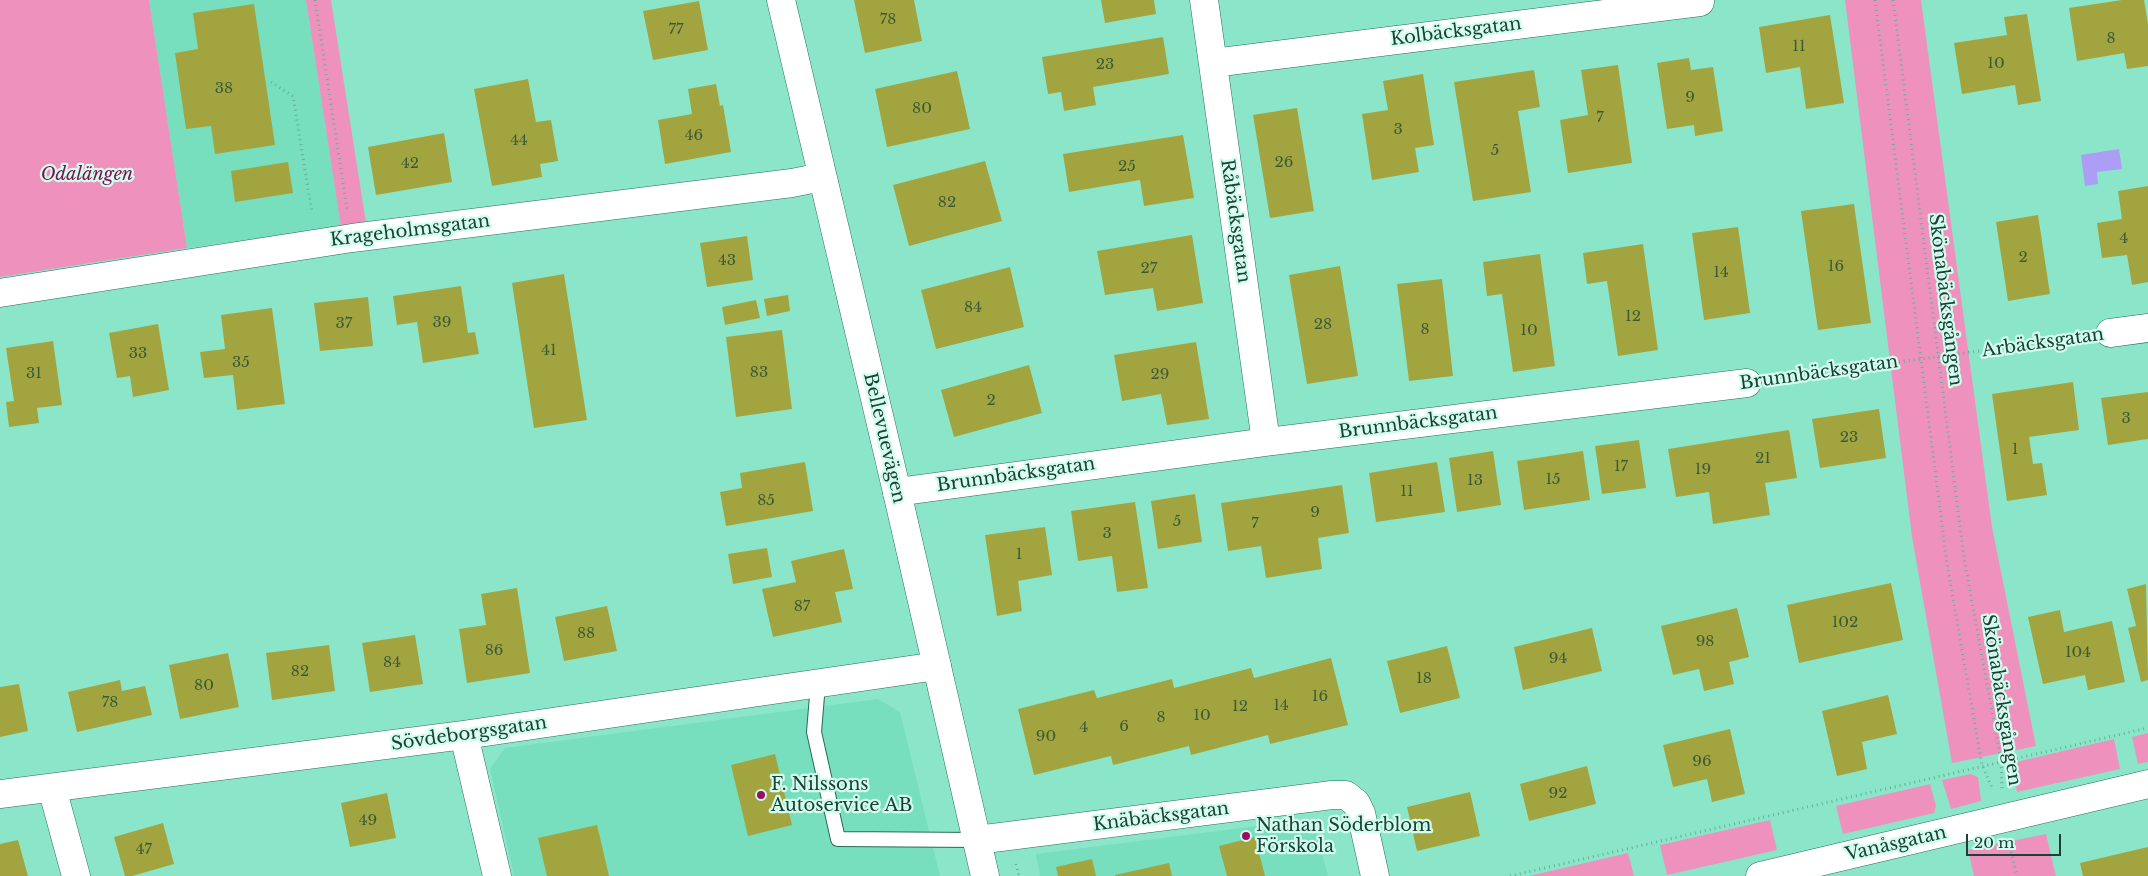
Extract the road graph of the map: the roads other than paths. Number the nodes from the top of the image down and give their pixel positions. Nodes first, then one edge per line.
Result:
1 (781, 0) edge
2 (1204, 0) edge
3 (1700, 2) dead end
4 (1213, 63) junction
5 (822, 177) junction
6 (0, 293) edge
7 (2148, 328) edge
8 (2110, 333) road end
9 (1747, 383) road end
10 (1266, 442) junction
11 (897, 492) junction
12 (937, 666) junction
13 (818, 684) junction
14 (464, 735) junction
15 (2148, 784) edge
16 (52, 788) junction
17 (0, 794) edge
18 (977, 840) junction
19 (76, 876) edge
20 (496, 876) edge
21 (985, 876) edge
22 (1375, 876) edge
23 (1760, 876) edge

1 - 5 street, Bellevuevägen
2 - 4 street, Råbäcksgatan
3 - 4 street, Kolbäcksgatan
4 - 10 street, Råbäcksgatan
5 - 6 street, Krageholmsgatan
5 - 11 street, Bellevuevägen
7 - 8 street, Arbäcksgatan
9 - 10 street, Brunnbäcksgatan
10 - 11 street, Brunnbäcksgatan
11 - 12 street, Bellevuevägen
12 - 13 street, Sövdeborgsgatan
12 - 18 street, Bellevuevägen
13 - 14 street, Sövdeborgsgatan
13 - 18 lane
14 - 16 street, Sövdeborgsgatan
14 - 20 street
15 - 23 street, Vanåsgatan
16 - 17 street, Sövdeborgsgatan
16 - 19 street
18 - 21 street, Bellevuevägen
18 - 22 street, Knäbäcksgatan

